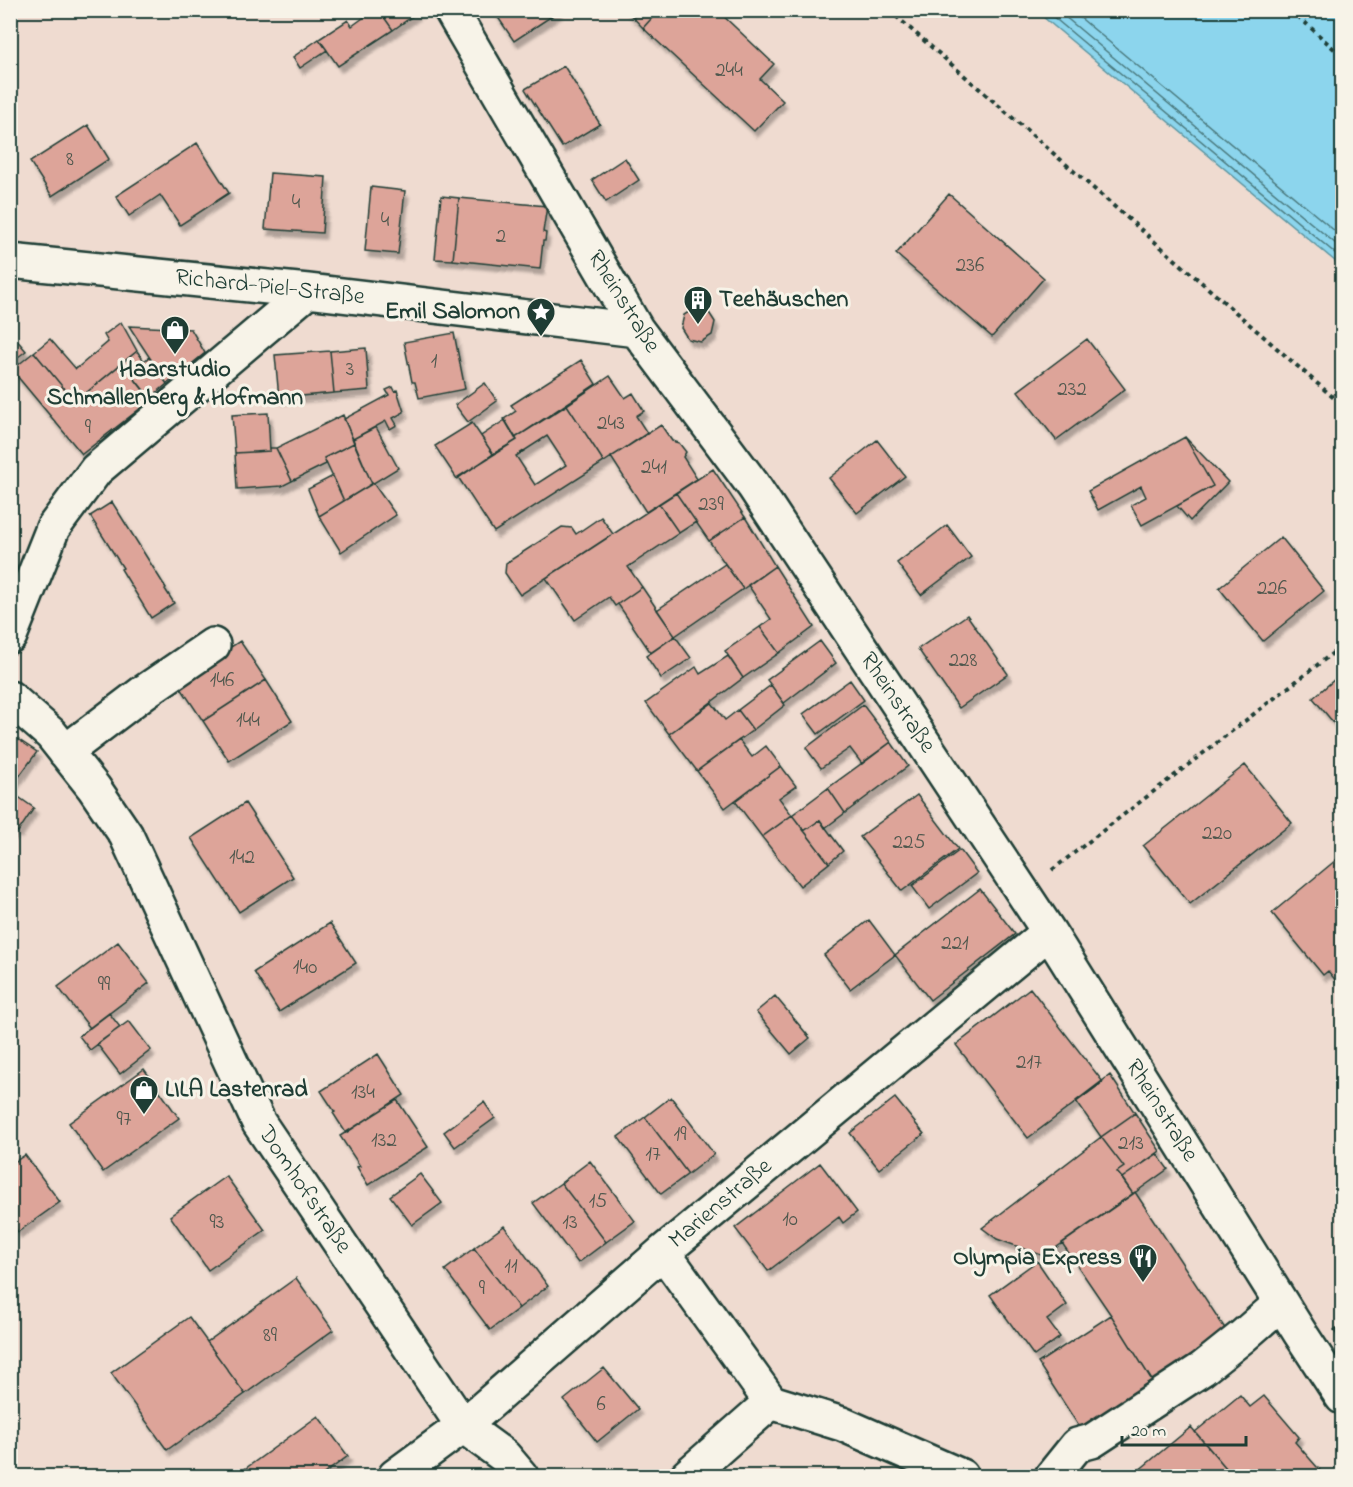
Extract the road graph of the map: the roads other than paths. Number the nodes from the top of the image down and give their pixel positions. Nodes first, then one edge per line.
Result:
1 (451, 10) edge
2 (10, 261) edge
3 (308, 291) junction
4 (637, 330) junction
5 (10, 636) edge
6 (213, 645) dead end
7 (10, 698) edge
8 (65, 752) junction
9 (1049, 932) junction
10 (663, 1252) junction
11 (1281, 1303) junction
12 (1342, 1396) edge
13 (771, 1402) junction
14 (463, 1426) junction
15 (395, 1476) edge
16 (521, 1476) edge
17 (687, 1476) edge
18 (961, 1476) edge
19 (1052, 1476) edge

1 - 4 street, Rheinstraße
2 - 3 street, Richard-Piel-Straße
3 - 4 street, Richard-Piel-Straße
3 - 5 street
4 - 9 street, Rheinstraße
6 - 8 street
7 - 8 street, Domhofstraße
8 - 14 street, Domhofstraße
9 - 10 street, Marienstraße
9 - 11 street, Rheinstraße
10 - 13 street
10 - 14 street, Marienstraße
11 - 12 street, Rheinstraße
11 - 19 street
13 - 17 street
13 - 18 street
14 - 15 street, Marienstraße
14 - 16 street, Domhofstraße

